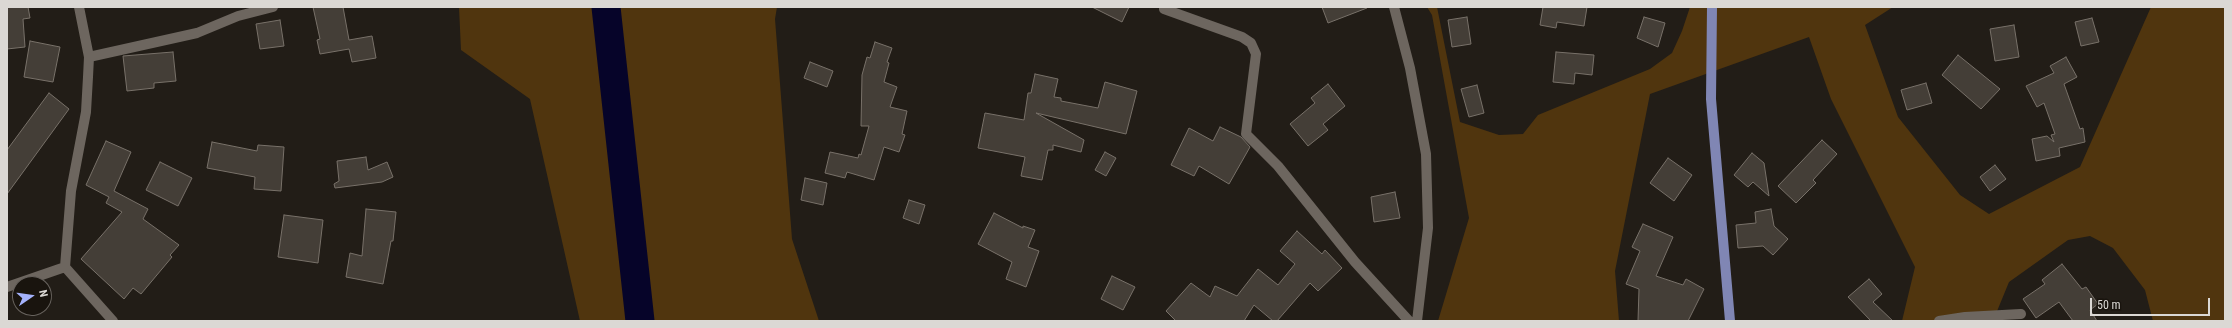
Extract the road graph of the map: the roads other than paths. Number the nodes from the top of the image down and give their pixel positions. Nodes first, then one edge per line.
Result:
1 (79, 7) edge
2 (273, 7) edge
3 (1394, 7) edge
4 (1712, 7) edge
5 (1164, 9) dead end
6 (89, 57) junction
7 (65, 267) junction
8 (7, 287) edge
9 (2021, 314) dead end
10 (113, 321) edge
11 (1409, 321) edge
12 (1417, 321) edge
13 (1730, 321) edge
14 (1939, 321) edge

1 - 6 street
2 - 6 street
3 - 12 street
4 - 13 main road
5 - 11 street
6 - 7 street
7 - 8 street
7 - 10 street
9 - 14 street

